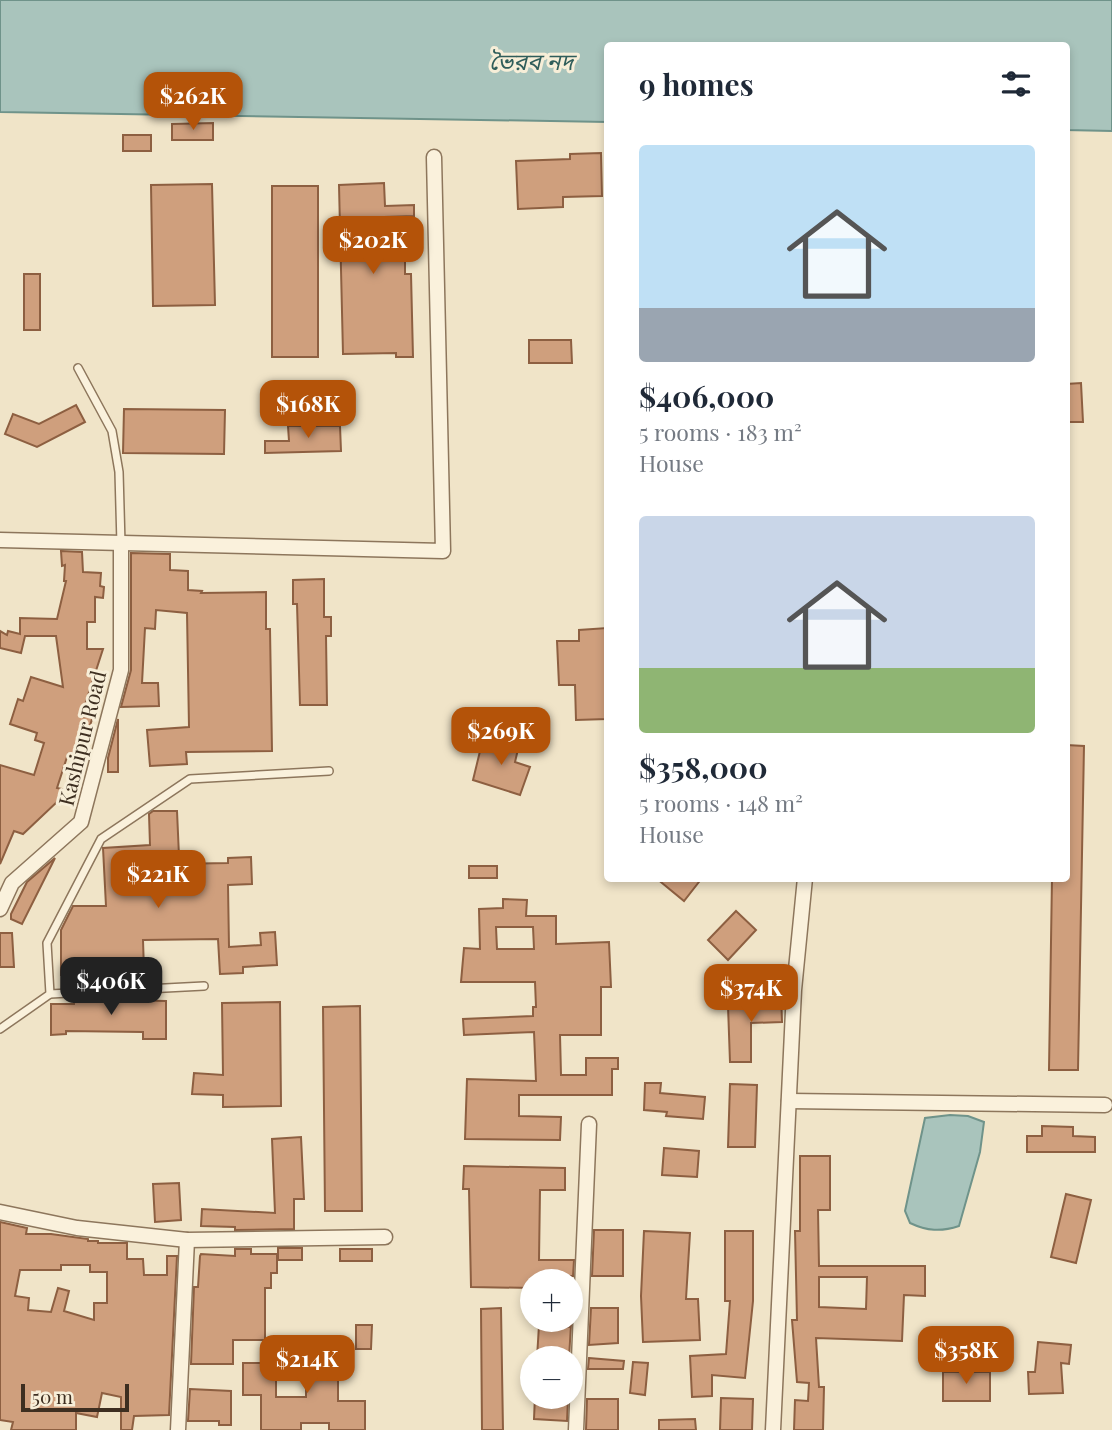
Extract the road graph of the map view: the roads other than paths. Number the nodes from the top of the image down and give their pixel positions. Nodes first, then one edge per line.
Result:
1 (434, 157) dead end
2 (78, 368) dead end
3 (0, 540) edge
4 (121, 545) junction
5 (330, 771) dead end
6 (6, 881) edge
7 (805, 882) edge
8 (0, 909) edge
9 (204, 986) dead end
10 (50, 994) junction
11 (0, 1029) edge
12 (789, 1101) junction
13 (1105, 1105) dead end
14 (589, 1124) dead end
15 (0, 1212) edge
16 (386, 1237) dead end
17 (187, 1240) junction
18 (178, 1430) edge
19 (576, 1430) edge
20 (773, 1430) edge

1 - 4 street
2 - 4 lane
3 - 4 street
4 - 6 street, Kashipur Road
5 - 10 lane
6 - 8 street, Kashipur Road
7 - 12 street
9 - 10 lane
10 - 11 lane
12 - 13 street
12 - 20 street
14 - 19 street
15 - 17 street
16 - 17 street
17 - 18 street

